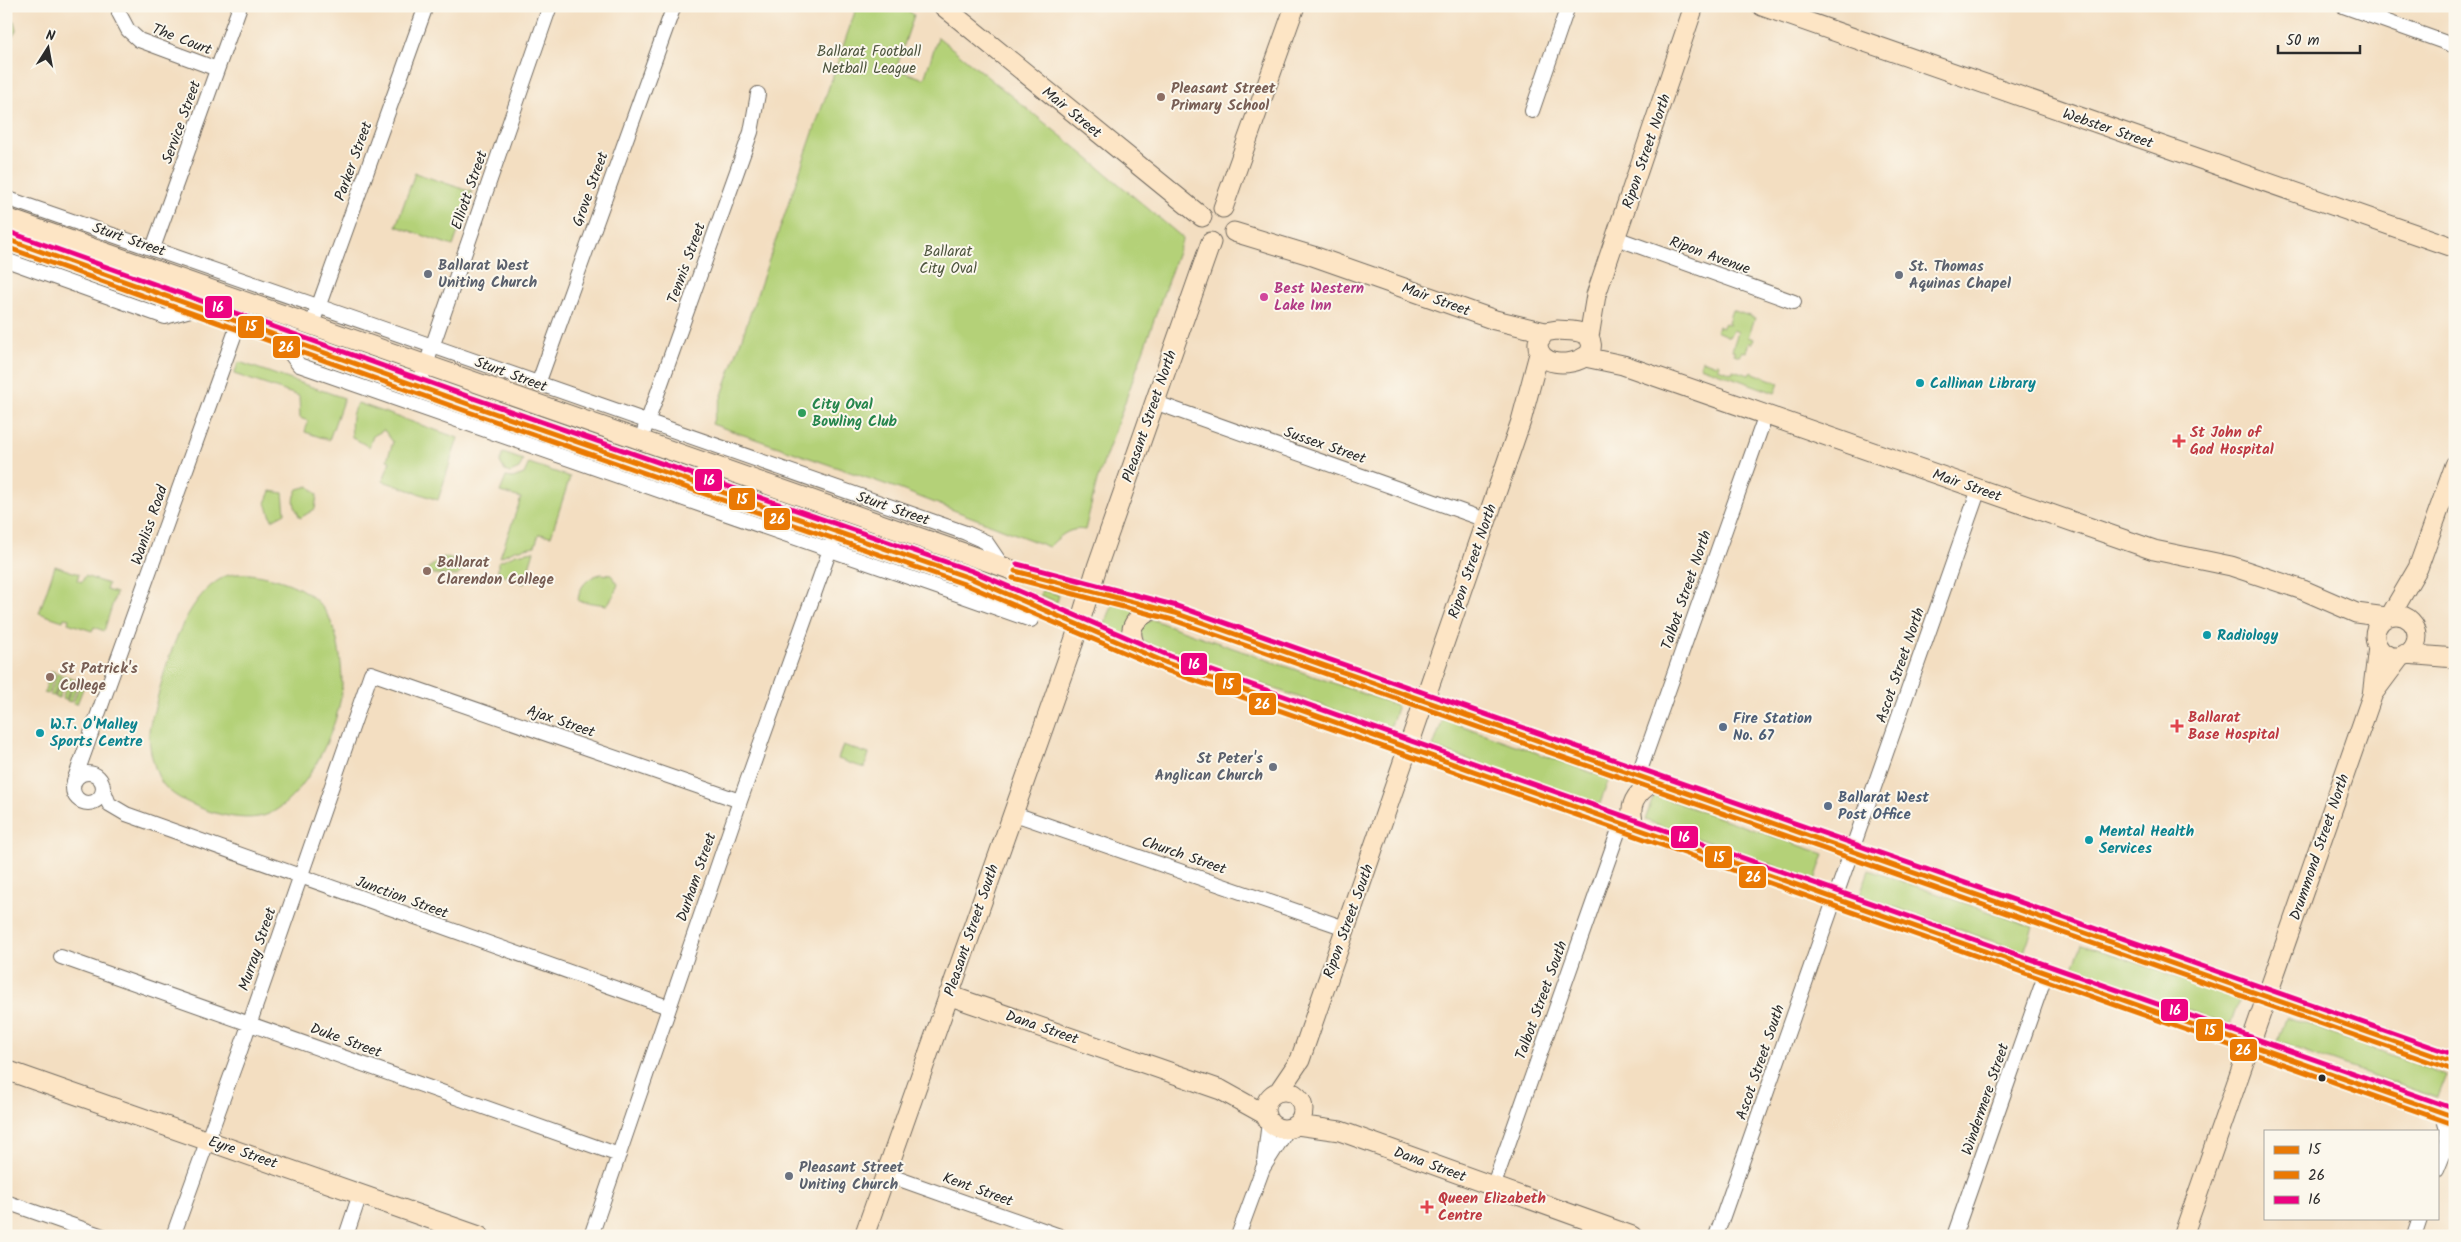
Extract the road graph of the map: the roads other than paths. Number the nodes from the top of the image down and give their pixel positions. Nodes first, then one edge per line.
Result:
1 (240, 6) edge
2 (426, 6) edge
3 (550, 6) edge
4 (674, 6) edge
5 (943, 6) edge
6 (1295, 6) edge
7 (1568, 6) edge
8 (1694, 6) edge
9 (1762, 6) edge
10 (2343, 6) edge
11 (119, 13) dead end
12 (2455, 46) edge
13 (218, 69) junction
14 (758, 94) dead end
15 (1532, 111) dead end
16 (6, 198) edge
17 (1223, 208) junction
18 (1202, 217) junction
19 (6, 218) edge
20 (1234, 232) junction
21 (1616, 238) junction
22 (6, 239) edge
23 (1210, 242) junction
24 (154, 248) junction
25 (2455, 248) edge
26 (6, 260) edge
27 (1794, 302) dead end
28 (318, 307) junction
29 (198, 308) junction
30 (239, 322) junction
31 (312, 326) junction
32 (276, 335) junction
33 (1584, 342) junction
34 (432, 345) junction
35 (1541, 345) junction
36 (1557, 363) junction
37 (425, 366) junction
38 (538, 384) junction
39 (419, 385) junction
40 (1154, 402) junction
41 (1766, 414) junction
42 (1521, 422) junction
43 (647, 423) junction
44 (640, 442) junction
45 (2455, 465) edge
46 (1978, 489) junction
47 (1486, 520) junction
48 (837, 531) junction
49 (831, 550) junction
50 (1003, 567) junction
51 (2418, 568) junction
52 (970, 578) junction
53 (1089, 590) junction
54 (957, 594) junction
55 (2314, 595) junction
56 (1158, 608) junction
57 (2388, 616) junction
58 (1031, 620) dead end
59 (1078, 624) junction
60 (2416, 629) junction
61 (2377, 646) junction
62 (1139, 652) junction
63 (2455, 653) edge
64 (2403, 655) junction
65 (2455, 658) edge
66 (371, 673) joint
67 (2372, 696) junction
68 (1423, 700) junction
69 (91, 739) junction
70 (1408, 747) junction
71 (1638, 777) junction
72 (74, 781) junction
73 (101, 783) junction
74 (740, 801) junction
75 (86, 802) junction
76 (1012, 813) junction
77 (126, 814) junction
78 (1621, 824) junction
79 (1852, 851) junction
80 (300, 876) junction
81 (1835, 899) junction
82 (1345, 928) junction
83 (61, 957) dead end
84 (2046, 973) junction
85 (948, 995) junction
86 (2266, 997) junction
87 (668, 1007) junction
88 (249, 1023) junction
89 (2250, 1044) junction
90 (1300, 1060) junction
91 (2455, 1063) edge
92 (6, 1070) edge
93 (1221, 1090) junction
94 (1275, 1094) junction
95 (2451, 1110) edge
96 (1297, 1115) junction
97 (1268, 1119) junction
98 (2455, 1136) edge
99 (207, 1140) junction
100 (2444, 1152) junction
101 (619, 1155) junction
102 (2438, 1167) edge
103 (1263, 1168) junction
104 (885, 1174) junction
105 (1493, 1187) junction
106 (360, 1194) junction
107 (6, 1202) edge
108 (2419, 1220) edge
109 (103, 1236) edge
110 (173, 1236) edge
111 (346, 1236) edge
112 (479, 1236) edge
113 (592, 1236) edge
114 (864, 1236) edge
115 (1060, 1236) edge
116 (1238, 1236) edge
117 (1632, 1236) edge
118 (1716, 1236) edge
119 (1954, 1236) edge
120 (2183, 1236) edge
121 (2414, 1236) edge

1 - 13 street, Service Street
2 - 28 street, Parker Street
3 - 34 street, Elliott Street
4 - 38 street, Grove Street
5 - 18 main road, Mair Street
6 - 17 main road
7 - 15 street
8 - 21 main road, Ripon Street North
9 - 25 main road, Webster Street
10 - 12 street
11 - 13 street, The Court
13 - 24 street, Service Street
14 - 43 street, Tennis Street
16 - 24 street, Sturt Street
17 - 18 main road
17 - 20 main road
18 - 23 main road
19 - 31 main road, Sturt Street
20 - 23 main road
20 - 35 main road, Mair Street
21 - 27 street, Ripon Avenue
21 - 33 main road, Ripon Street North
22 - 29 main road
23 - 40 main road, Pleasant Street North
24 - 28 street, Sturt Street
26 - 29 street
28 - 31 street, Parker Street
28 - 34 street, Sturt Street
29 - 30 main road
30 - 32 main road
30 - 69 street, Wanliss Road
31 - 37 main road, Sturt Street
32 - 39 main road
32 - 49 street
33 - 35 main road
33 - 36 main road
33 - 41 main road, Mair Street
34 - 37 street, Elliott Street
34 - 38 street, Sturt Street
35 - 36 main road
35 - 42 main road, Ripon Street North
36 - 42 main road, Ripon Street North
37 - 39 street, Elliott Street
37 - 44 main road, Sturt Street
38 - 43 street, Sturt Street
39 - 48 main road
40 - 47 street, Sussex Street
40 - 53 main road, Pleasant Street North
41 - 46 main road, Mair Street
41 - 71 street, Talbot Street North
42 - 47 main road, Ripon Street North
43 - 44 street, Tennis Street
43 - 50 street, Sturt Street
44 - 50 main road, Sturt Street
45 - 51 main road, Drummond Street North
46 - 55 main road, Mair Street
46 - 79 street, Ascot Street North
47 - 68 main road, Ripon Street North
48 - 49 street, Durham Street
48 - 52 main road
49 - 54 street
49 - 74 street, Durham Street
50 - 53 main road, Sturt Street
51 - 57 main road, Drummond Street North
51 - 60 main road, Drummond Street North
52 - 54 street
52 - 59 main road
53 - 56 main road, Sturt Street
53 - 59 main road, Pleasant Street North
54 - 58 street
55 - 57 main road, Mair Street
55 - 61 main road, Mair Street
56 - 62 main road
56 - 68 main road, Sturt Street
57 - 60 main road
57 - 61 main road, Drummond Street North
59 - 62 main road
59 - 76 main road, Pleasant Street South
60 - 63 main road
60 - 64 main road, Drummond Street North
61 - 64 main road
61 - 67 main road, Drummond Street North
62 - 70 main road
64 - 65 main road
64 - 67 main road, Drummond Street North
66 - 74 street, Ajax Street
66 - 80 street, Murray Street
67 - 86 main road, Drummond Street North
68 - 70 main road, Ripon Street North
68 - 71 main road, Sturt Street
69 - 72 street, Wanliss Road
69 - 73 street, Wanliss Road
70 - 78 main road
70 - 82 main road, Ripon Street South
71 - 78 main road
71 - 78 main road
71 - 79 main road, Sturt Street
72 - 73 street
72 - 75 street
73 - 75 street
73 - 77 street, Junction Street
74 - 87 street, Durham Street
75 - 77 street, Junction Street
76 - 82 street, Church Street
76 - 85 main road, Pleasant Street South
77 - 80 street, Junction Street
78 - 81 main road
78 - 105 street, Talbot Street South
79 - 81 street, Ascot Street North
79 - 86 main road, Sturt Street
80 - 87 street, Junction Street
80 - 88 street, Murray Street
81 - 84 main road
81 - 118 street, Ascot Street South
82 - 90 main road, Ripon Street South
83 - 88 street, Duke Street
84 - 89 main road
84 - 119 street, Windermere Street
85 - 93 main road, Dana Street
85 - 104 main road, Pleasant Street South
86 - 89 main road, Drummond Street North
86 - 91 main road, Sturt Street
87 - 101 street, Durham Street
88 - 99 street, Murray Street
88 - 101 street, Duke Street
89 - 95 main road
89 - 120 main road, Drummond Street North
90 - 94 main road, Ripon Street South
90 - 96 main road
92 - 99 main road, Eyre Street
93 - 94 main road, Dana Street
93 - 97 main road, Dana Street
94 - 96 main road
94 - 97 main road
95 - 100 street
96 - 97 main road
96 - 103 street
96 - 105 main road, Dana Street
97 - 103 street
98 - 100 street
99 - 106 main road, Eyre Street
99 - 110 street, Murray Street
100 - 102 street
101 - 113 street, Durham Street
103 - 116 street
104 - 114 main road, Pleasant Street South
104 - 115 street, Kent Street
105 - 117 main road, Dana Street
106 - 111 street
106 - 112 main road, Eyre Street
107 - 109 street
108 - 121 street

